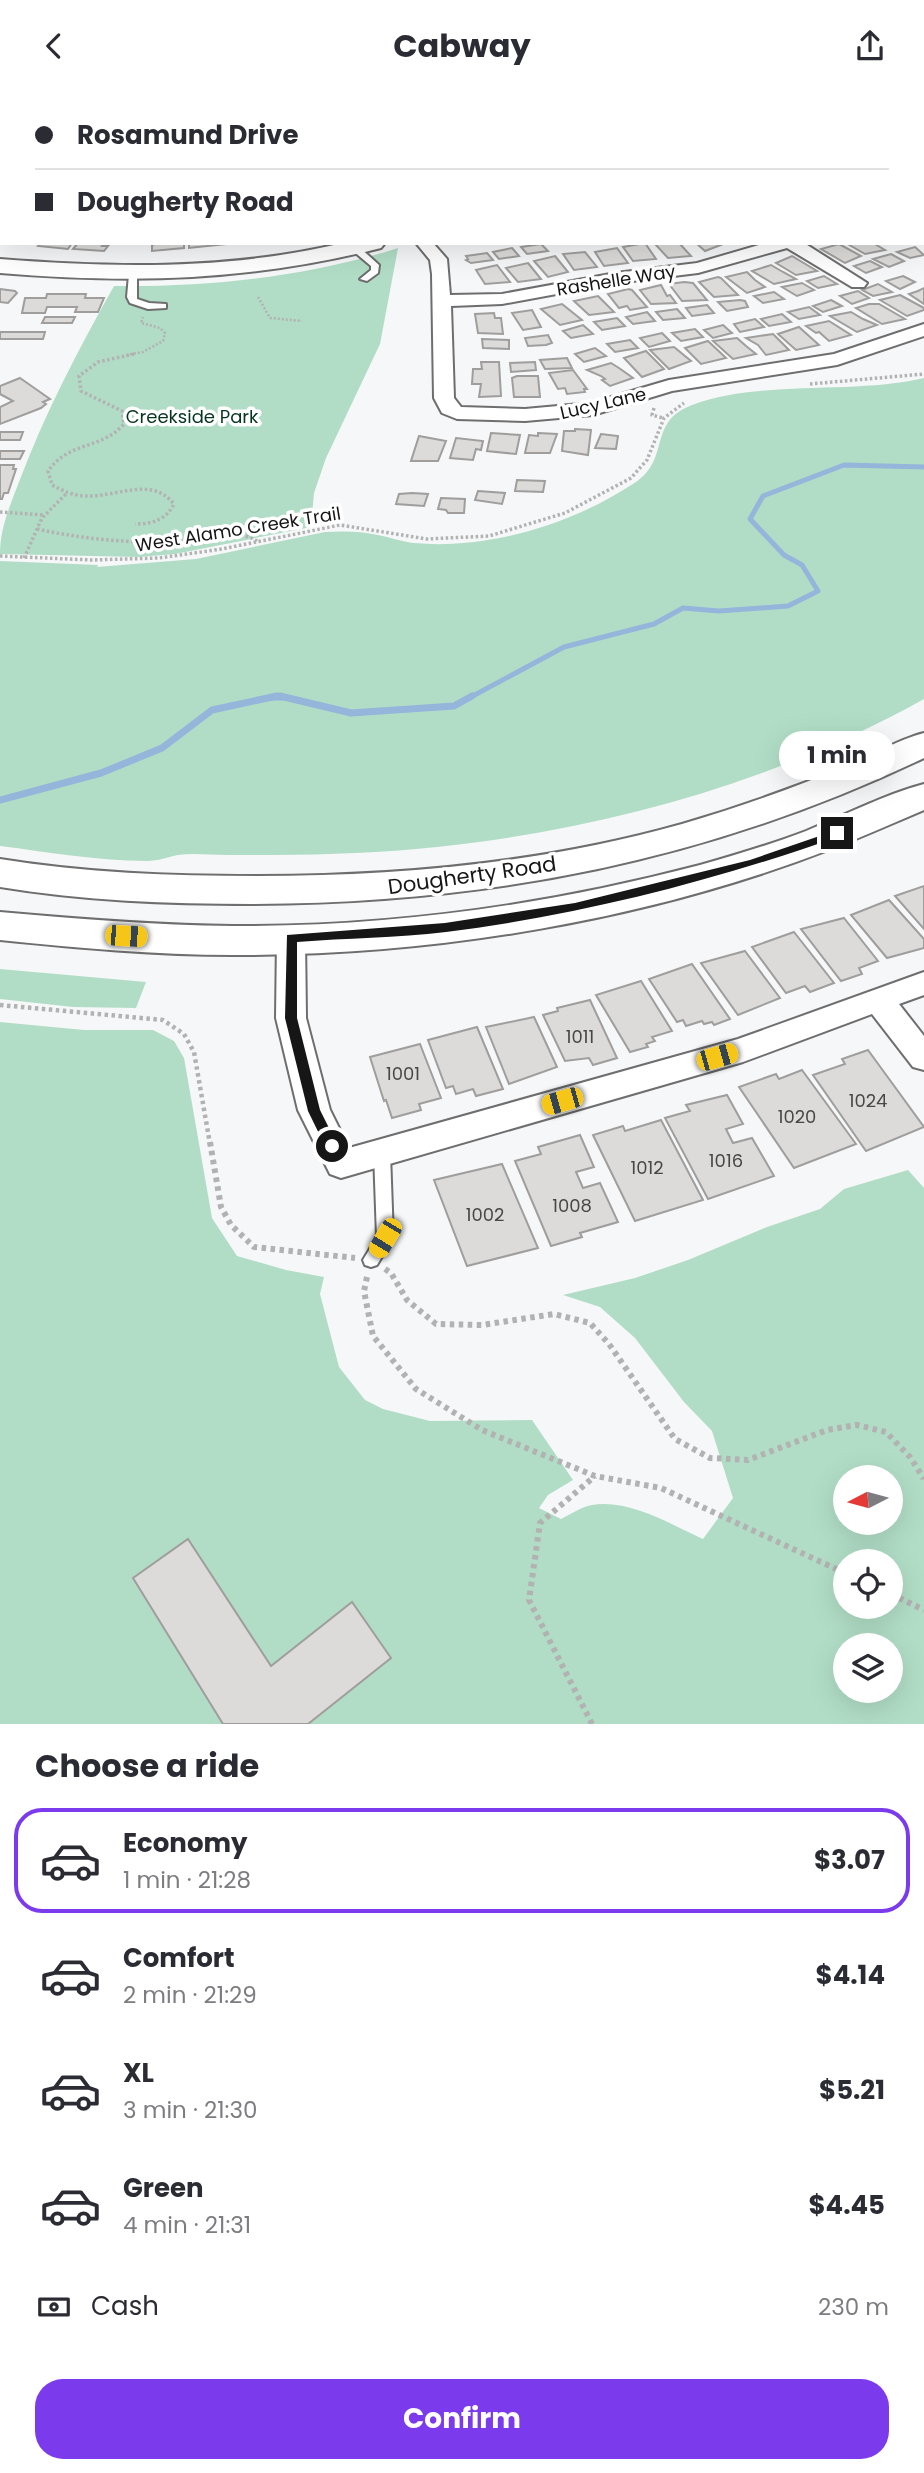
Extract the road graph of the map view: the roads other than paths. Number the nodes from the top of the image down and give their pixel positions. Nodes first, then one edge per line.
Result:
1 (426, 245) edge
2 (778, 245) edge
3 (794, 245) edge
4 (364, 246) edge
5 (0, 266) edge
6 (133, 275) junction
7 (364, 279) dead end
8 (858, 283) dead end
9 (443, 301) junction
10 (163, 306) dead end
11 (924, 330) edge
12 (924, 744) edge
13 (924, 796) edge
14 (15, 876) edge
15 (0, 926) edge
16 (291, 938) junction
17 (924, 983) edge
18 (879, 1001) junction
19 (924, 1058) edge
20 (382, 1153) junction
21 (371, 1260) road end

1 - 9 street, Lucy Lane
2 - 9 street, Rashelle Way
3 - 8 street
4 - 6 main road
4 - 7 lane
5 - 6 main road
6 - 10 lane
9 - 11 street, Lucy Lane
12 - 14 main road, Dougherty Road
13 - 16 main road
15 - 16 main road
16 - 20 street
17 - 18 street
18 - 19 street
18 - 20 street
20 - 21 lane

